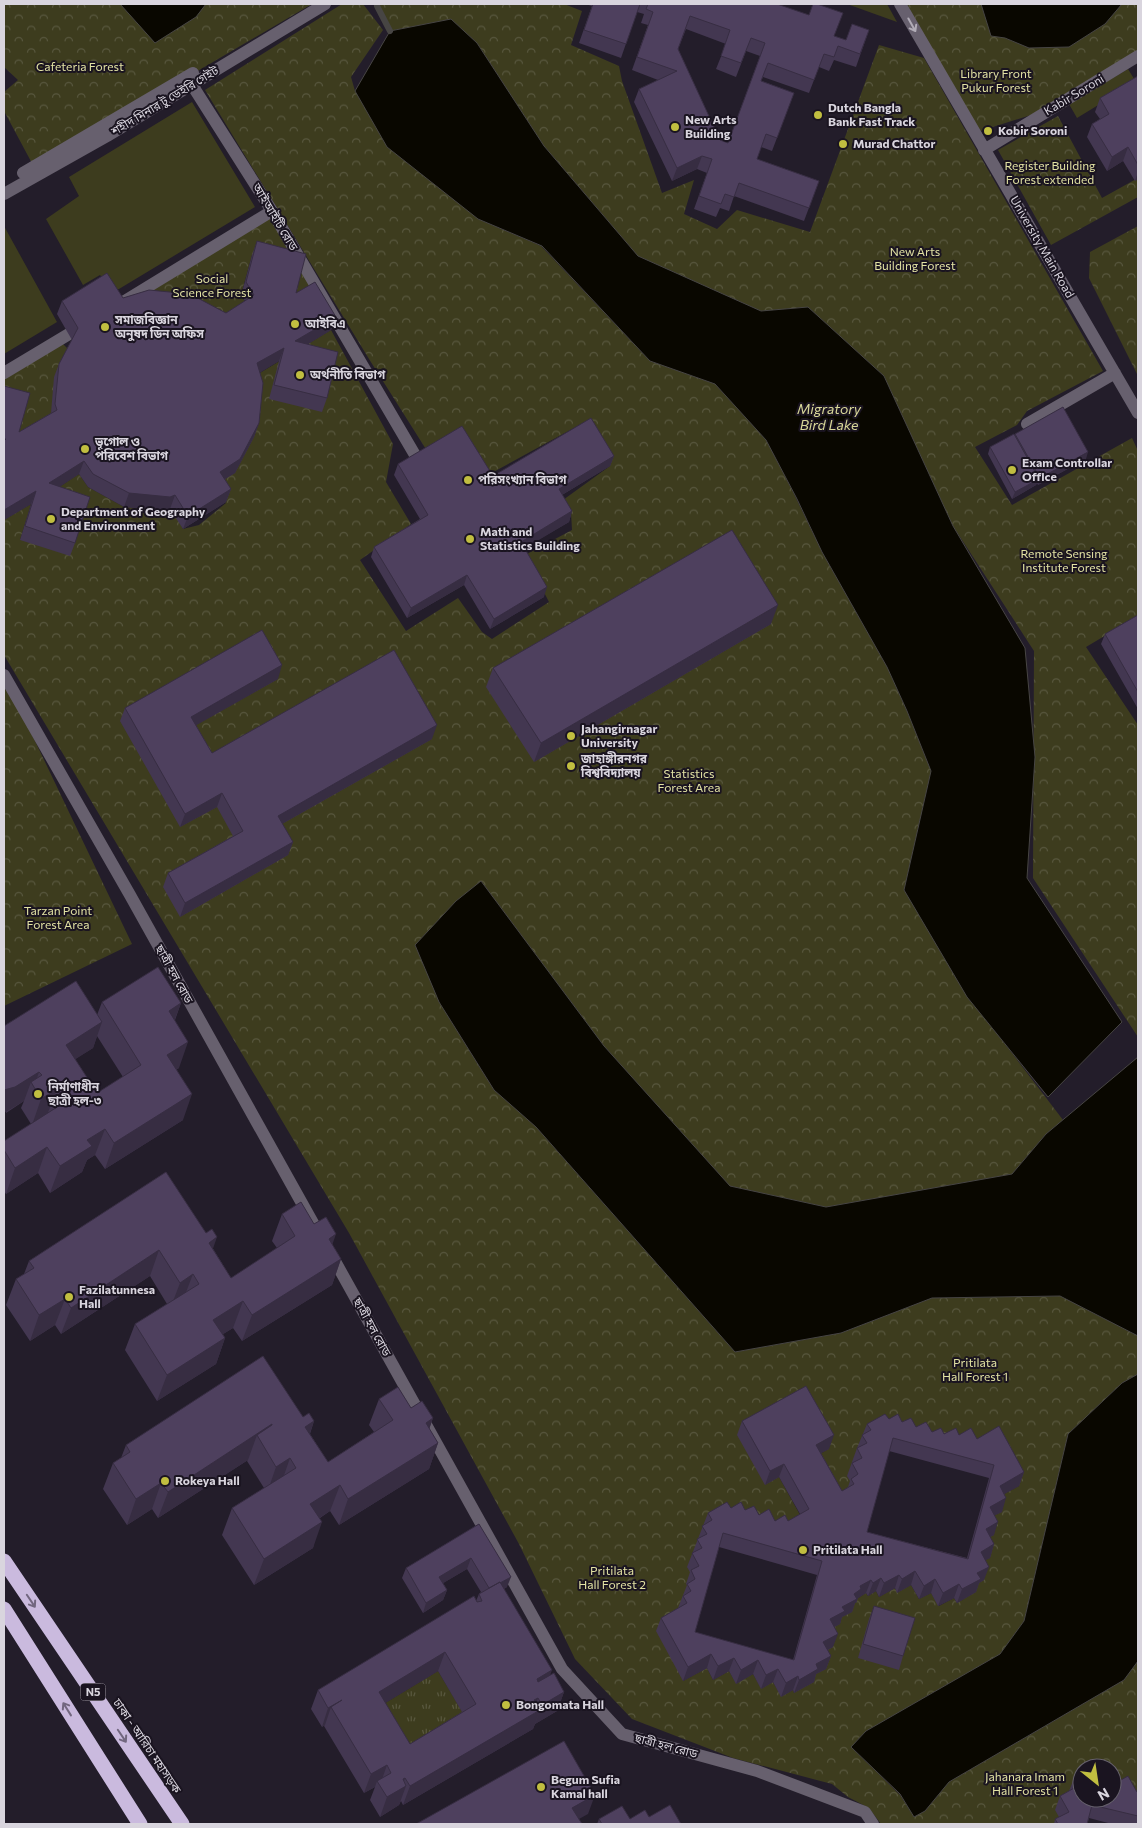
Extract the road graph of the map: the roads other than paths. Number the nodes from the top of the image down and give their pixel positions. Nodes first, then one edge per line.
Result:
1 (320, 4) edge
2 (900, 4) edge
3 (1138, 56) edge
4 (189, 81) junction
5 (984, 150) junction
6 (4, 185) edge
7 (4, 194) edge
8 (272, 211) junction
9 (109, 311) edge
10 (94, 320) edge
11 (4, 372) edge
12 (1114, 373) junction
13 (1138, 413) edge
14 (1026, 424) dead end
15 (415, 455) edge
16 (4, 675) edge
17 (4, 1560) edge
18 (4, 1609) edge
19 (140, 1824) edge
20 (182, 1824) edge
21 (873, 1824) edge

1 - 4 street, শহীদ মিনার টু ডেইরি গেইট
2 -> 5 street, University Main Road
3 - 5 street, Kabir Soroni
4 - 6 street
4 - 7 street, শহীদ মিনার টু ডেইরি গেইট
4 - 8 street, আইআইটি রোড
5 - 12 street, University Main Road
8 - 9 street
8 - 15 street, আইআইটি রোড
10 - 11 street
12 - 13 street, University Main Road
12 - 14 street
16 - 21 street, ছাত্রী হল রোড
17 -> 20 highway, ঢাকা - আরিচা মহাসড়ক / N5
19 -> 18 highway, N5

